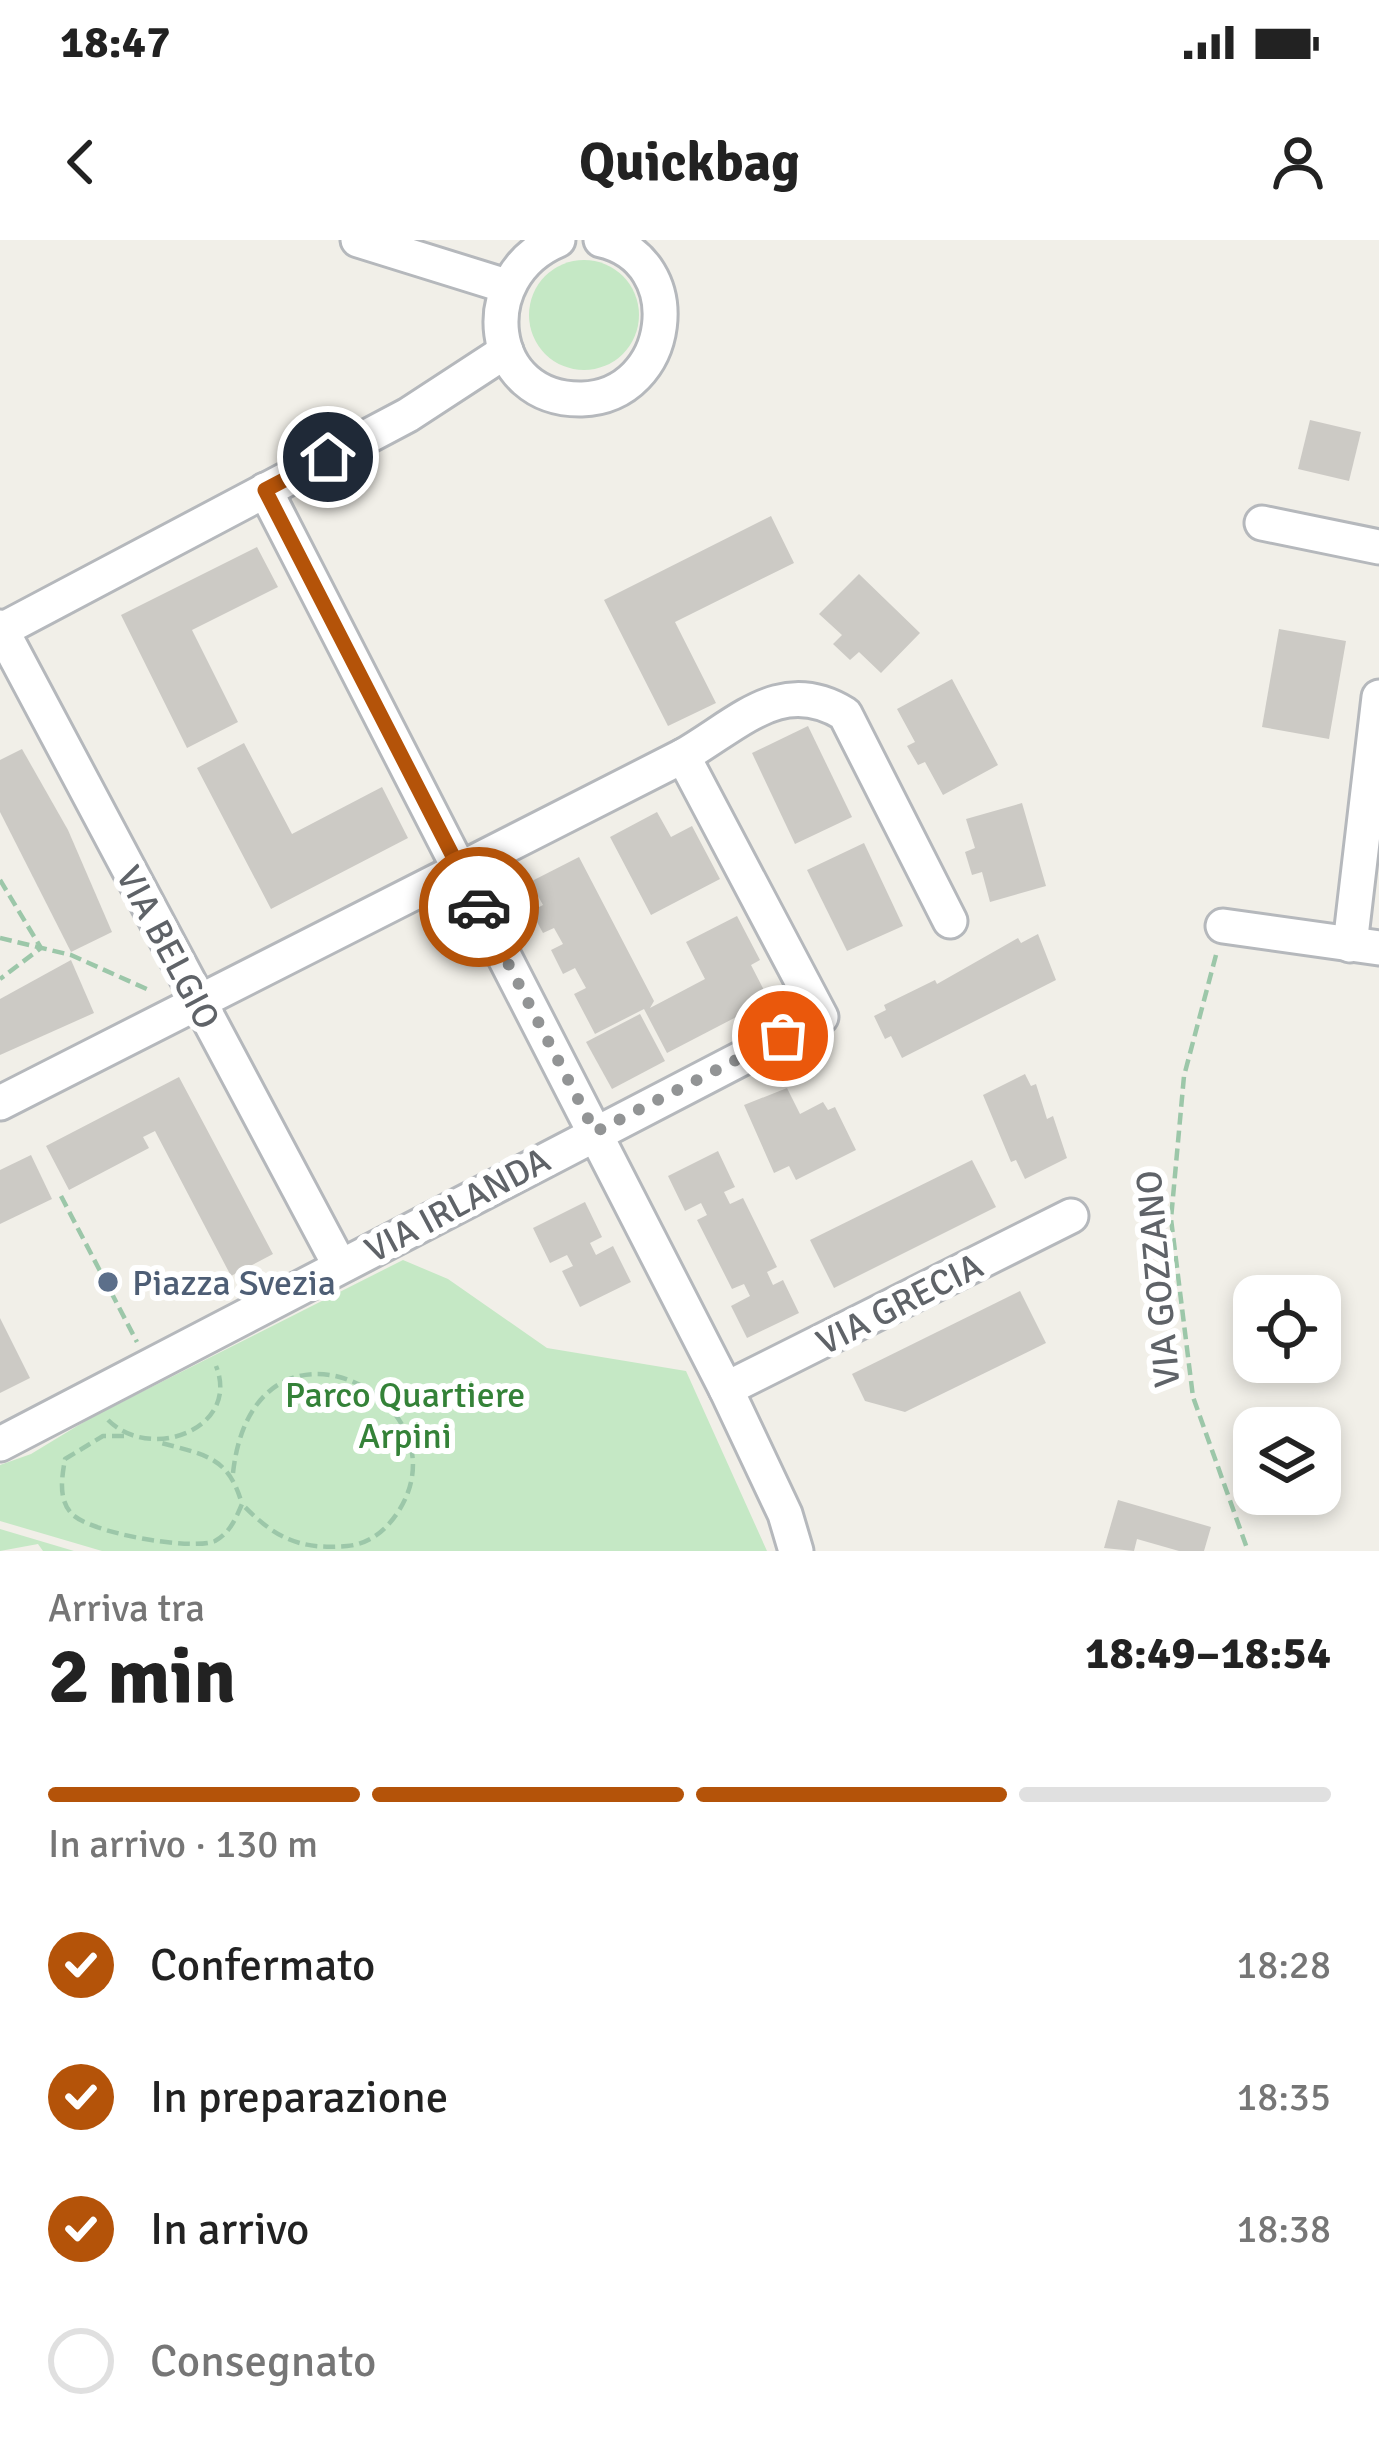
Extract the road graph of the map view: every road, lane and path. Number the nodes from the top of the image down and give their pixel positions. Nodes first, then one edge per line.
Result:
1 (358, 240) edge
2 (558, 240) edge
3 (601, 240) edge
4 (506, 286) junction
5 (506, 351) junction
6 (265, 490) junction
7 (1262, 523) dead end
8 (1379, 547) edge
9 (1, 630) edge
10 (1379, 697) edge
11 (1378, 712) edge
12 (683, 756) junction
13 (458, 866) junction
14 (0, 880) edge
15 (950, 921) dead end
16 (1223, 926) joint
17 (0, 938) edge
18 (1365, 946) edge
19 (41, 948) junction
20 (0, 979) edge
21 (197, 1002) junction
22 (0, 1103) edge
23 (595, 1132) junction
24 (61, 1196) dead end
25 (1071, 1216) dead end
26 (340, 1266) junction
27 (201, 1339) junction
28 (149, 1366) junction
29 (727, 1389) junction
30 (94, 1394) junction
31 (124, 1436) junction
32 (158, 1442) junction
33 (0, 1444) edge
34 (233, 1474) junction
35 (242, 1504) junction
36 (796, 1551) edge
37 (1248, 1551) edge

1 - 4 street
2 - 4 street
3 - 5 street
4 - 5 street
5 - 6 street
6 - 9 street
6 - 13 street
7 - 8 street
9 - 21 street, VIA BELGIO
10 - 11 street
11 - 18 street
12 - 13 street
12 - 15 street
12 - 23 street, VIA IRLANDA
13 - 21 street
13 - 23 street
14 - 19 path
16 - 18 street
16 - 37 path, VIA GOZZANO
17 - 19 path
19 - 20 path
19 - 21 path
21 - 22 street
21 - 26 street, VIA BELGIO
23 - 26 street, VIA IRLANDA
23 - 29 street
24 - 28 path
25 - 29 street, VIA GRECIA
26 - 27 street, VIA IRLANDA
27 - 28 street, VIA IRLANDA
27 - 32 path
28 - 30 street, VIA IRLANDA
29 - 36 street
30 - 31 path
30 - 33 street, VIA IRLANDA
31 - 32 path
31 - 35 path
32 - 34 path
34 - 35 path
34 - 35 path

